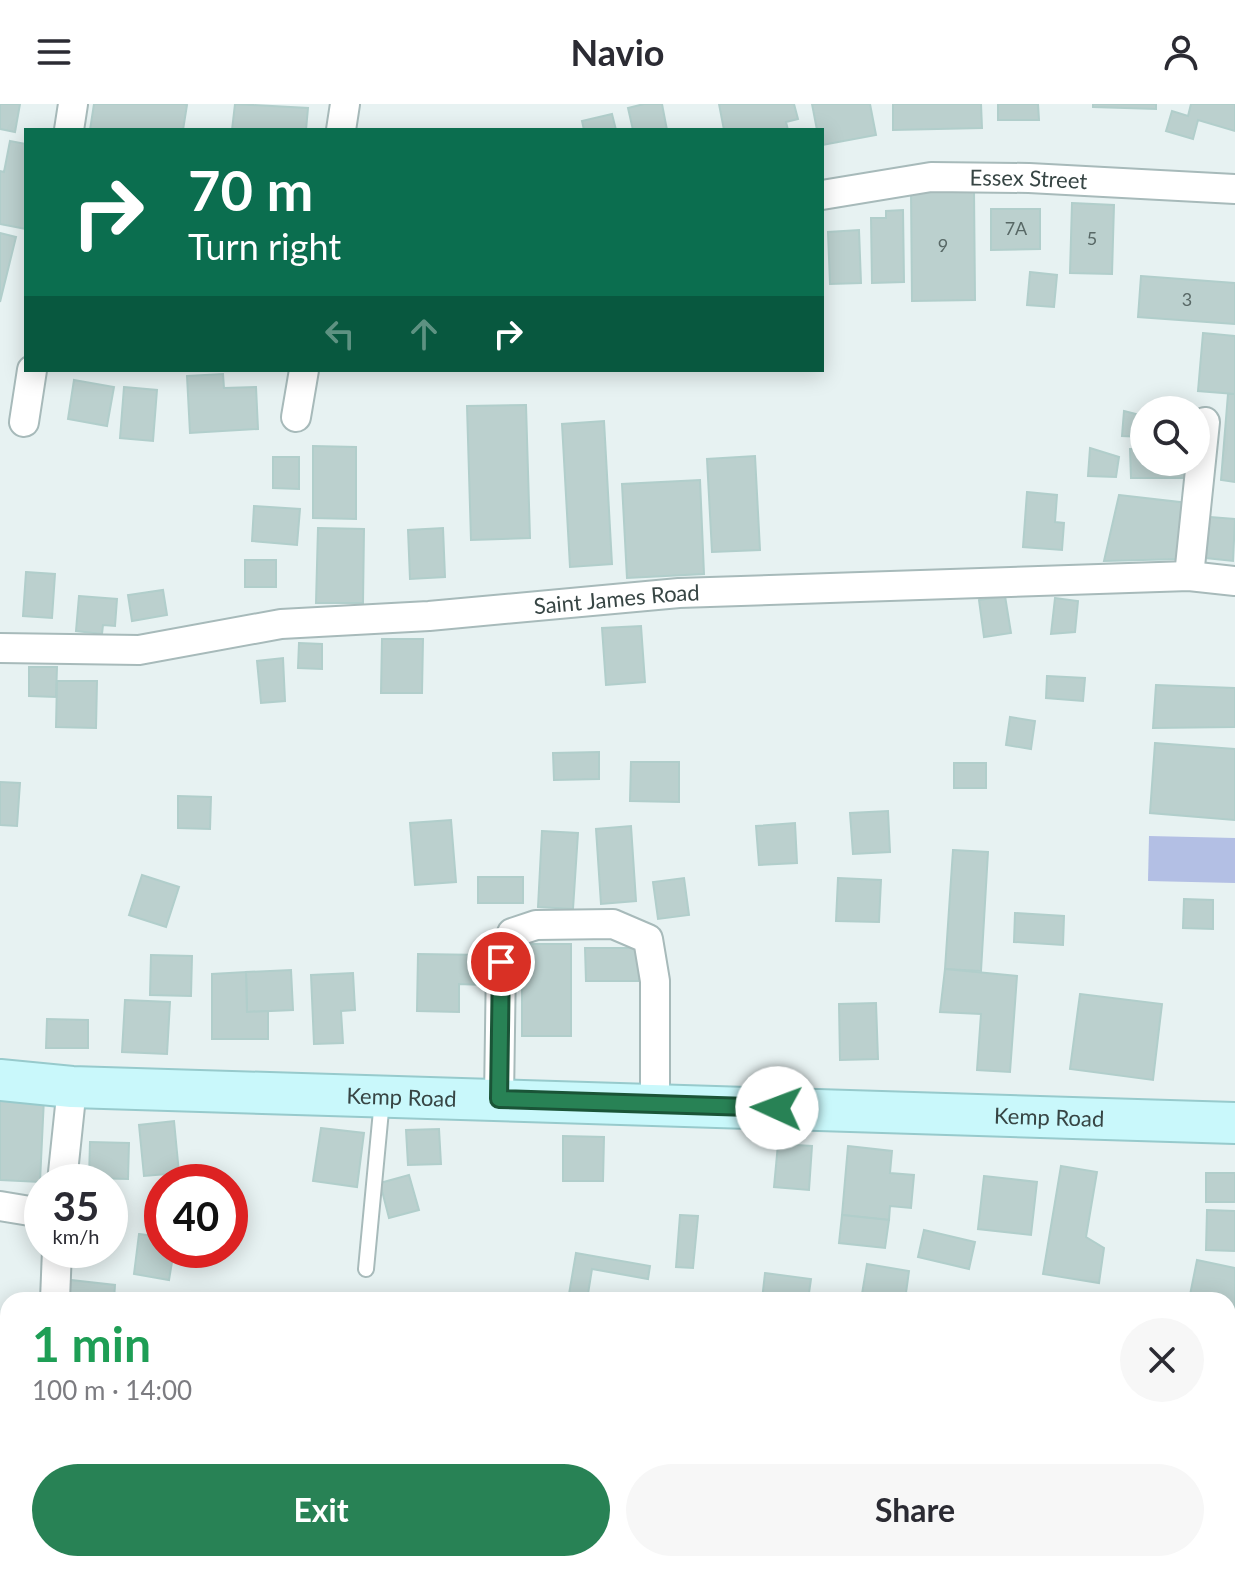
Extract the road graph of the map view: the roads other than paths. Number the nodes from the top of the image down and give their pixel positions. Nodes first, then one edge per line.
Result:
1 (73, 104) edge
2 (345, 104) edge
3 (69, 128) edge
4 (341, 128) edge
5 (1235, 189) edge
6 (824, 195) edge
7 (32, 372) edge
8 (304, 372) edge
9 (296, 417) dead end
10 (24, 422) dead end
11 (1199, 476) edge
12 (1189, 576) junction
13 (1235, 581) edge
14 (0, 648) edge
15 (0, 1080) edge
16 (72, 1087) junction
17 (383, 1096) junction
18 (499, 1099) junction
19 (655, 1104) junction
20 (1235, 1123) edge
21 (64, 1164) edge
22 (0, 1206) edge
23 (24, 1210) edge
24 (56, 1268) edge
25 (366, 1269) dead end
26 (55, 1292) edge

1 - 3 street
2 - 4 street
5 - 6 street, Essex Street
7 - 10 street
8 - 9 street
11 - 12 street
12 - 13 street, Saint James Road
12 - 14 street, Saint James Road
15 - 16 street, Kemp Road
16 - 17 street, Kemp Road
16 - 21 street
17 - 18 street, Kemp Road
17 - 25 lane
18 - 19 street, Kemp Road
18 - 19 street
19 - 20 street, Kemp Road
22 - 23 street
24 - 26 street

